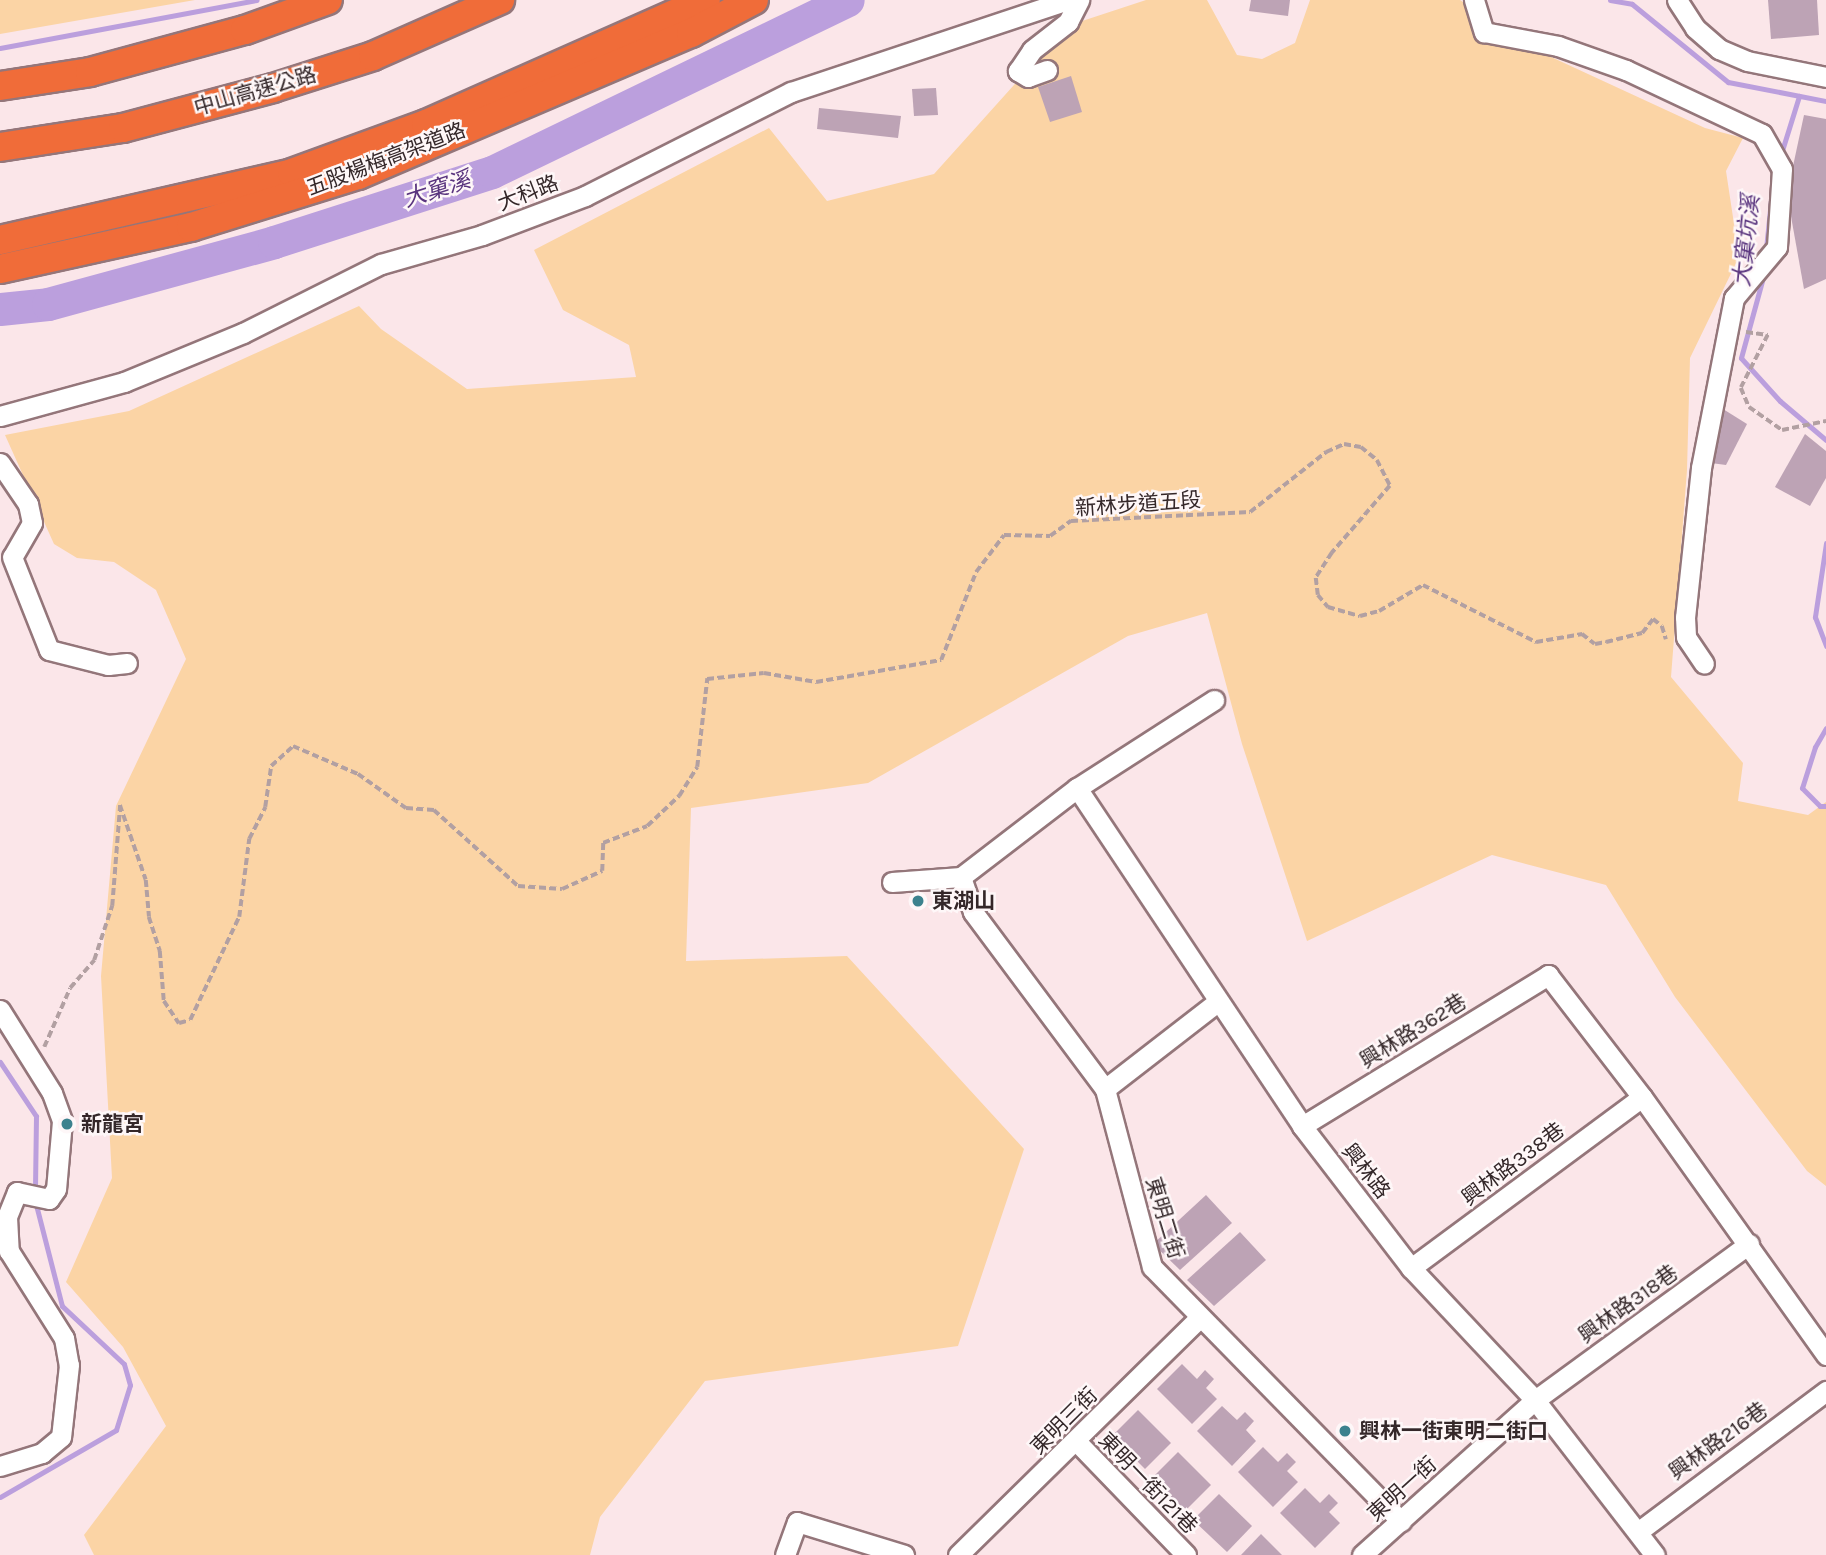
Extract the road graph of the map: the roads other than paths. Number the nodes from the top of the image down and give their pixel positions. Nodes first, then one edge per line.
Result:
1 (328, 0) edge
2 (500, 0) edge
3 (706, 0) edge
4 (754, 0) edge
5 (1052, 0) edge
6 (1067, 0) edge
7 (1079, 0) edge
8 (1474, 0) edge
9 (1676, 0) edge
10 (1034, 11) junction
11 (1047, 71) dead end
12 (1826, 77) edge
13 (0, 86) edge
14 (0, 147) edge
15 (0, 240) edge
16 (0, 269) edge
17 (0, 416) edge
18 (0, 463) edge
19 (1702, 661) road end
20 (127, 663) dead end
21 (1214, 700) dead end
22 (1077, 788) junction
23 (961, 877) junction
24 (892, 882) dead end
25 (1217, 1002) junction
26 (0, 1010) edge
27 (1105, 1089) junction
28 (1642, 1097) junction
29 (1302, 1126) junction
30 (1749, 1244) junction
31 (1411, 1268) junction
32 (1200, 1317) junction
33 (1826, 1355) edge
34 (1826, 1391) edge
35 (1535, 1400) junction
36 (1077, 1442) junction
37 (0, 1466) edge
38 (1401, 1521) junction
39 (1639, 1531) junction
40 (785, 1555) edge
41 (904, 1555) edge
42 (958, 1555) edge
43 (1186, 1555) edge
44 (1362, 1555) edge
45 (1655, 1555) edge

1 - 13 highway
2 - 14 highway, 中山高速公路
3 - 15 highway, 五股楊梅高架道路
4 - 16 highway, 五股楊梅高架道路
5 - 10 street
6 - 10 street, 大科路
7 - 11 street
8 - 19 street
9 - 12 street
10 - 17 street, 大科路
18 - 20 street
21 - 22 street
22 - 23 street
22 - 25 street, 興林路
23 - 24 street
23 - 27 street, 東明二街
25 - 27 street
25 - 29 street, 興林路
26 - 37 street
27 - 32 street, 東明二街
28 - 29 street, 興林路362巷
28 - 30 street
28 - 31 street, 興林路338巷
29 - 31 street, 興林路
30 - 33 street
30 - 35 street, 興林路318巷
31 - 35 street, 興林路
32 - 36 street, 東明三街
32 - 38 street, 東明二街
34 - 39 street, 興林路216巷
35 - 38 street, 東明一街
35 - 39 street, 興林路
36 - 42 street, 東明三街
36 - 43 street, 東明一街121巷
38 - 44 street, 東明一街
39 - 45 street, 興林路
40 - 41 street

